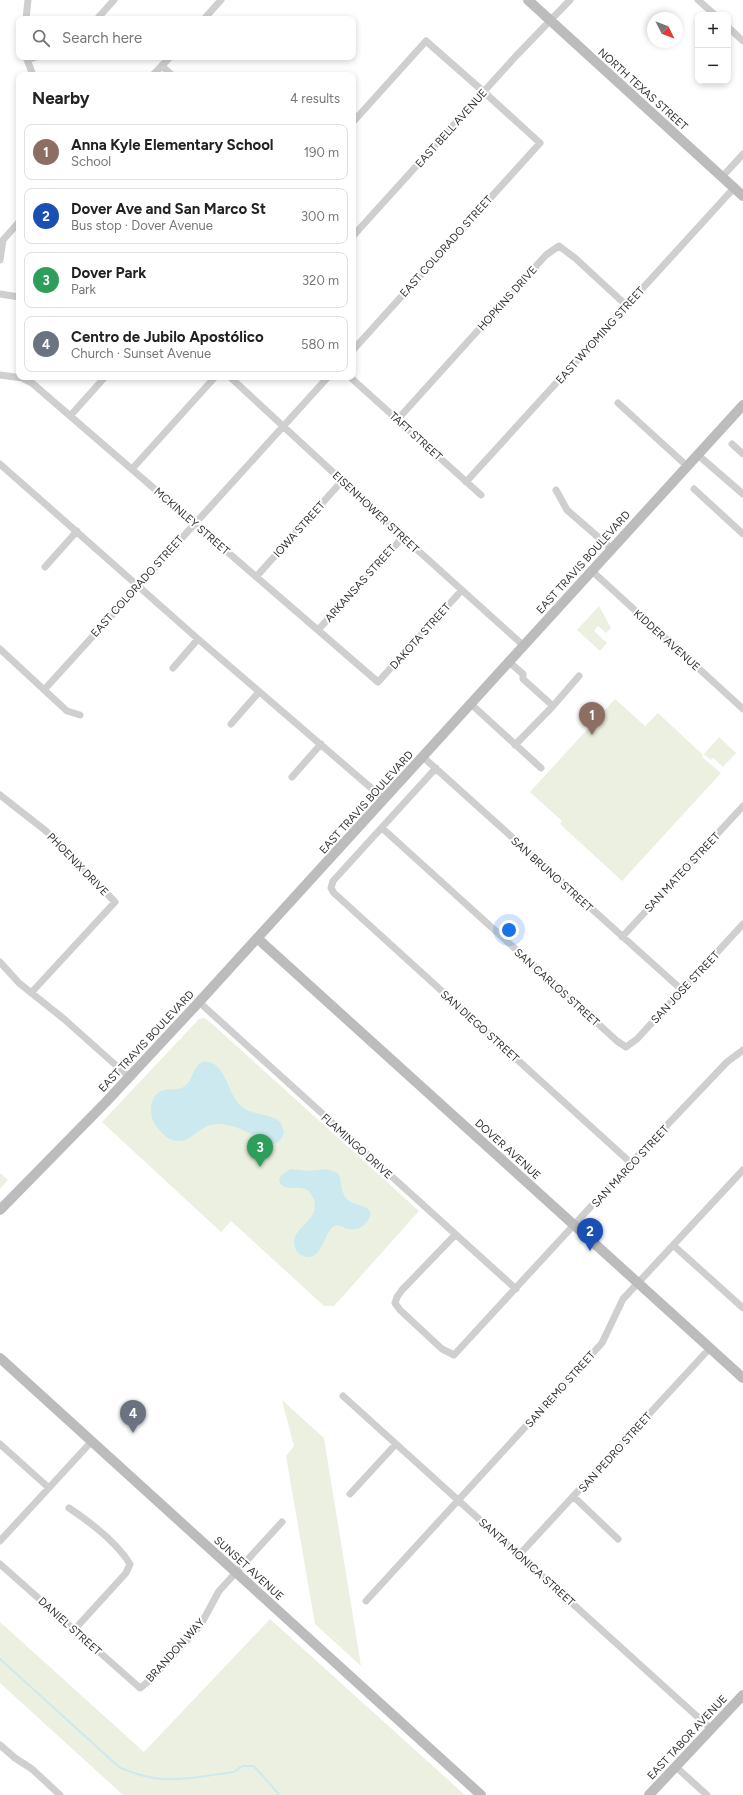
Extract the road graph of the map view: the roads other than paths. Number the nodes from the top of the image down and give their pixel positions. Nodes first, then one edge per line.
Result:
1 (28, 0) edge
2 (114, 0) edge
3 (221, 0) edge
4 (528, 0) edge
5 (570, 0) edge
6 (701, 1) edge
7 (712, 12) edge
8 (26, 16) edge
9 (100, 16) edge
10 (207, 16) edge
11 (550, 21) junction
12 (731, 30) edge
13 (743, 41) edge
14 (27, 60) edge
15 (167, 60) edge
16 (162, 66) junction
17 (32, 72) edge
18 (157, 72) edge
19 (169, 72) edge
20 (484, 92) junction
21 (356, 119) edge
22 (743, 154) edge
23 (722, 177) junction
24 (734, 188) junction
25 (743, 196) edge
26 (16, 225) edge
27 (356, 233) edge
28 (0, 260) edge
29 (0, 294) edge
30 (16, 297) edge
31 (626, 305) junction
32 (356, 347) edge
33 (0, 375) edge
34 (16, 378) edge
35 (28, 380) edge
36 (102, 380) edge
37 (212, 380) edge
38 (233, 380) edge
39 (325, 380) edge
40 (353, 380) edge
41 (618, 403) dead end
42 (743, 405) edge
43 (70, 416) junction
44 (398, 419) junction
45 (283, 426) junction
46 (732, 444) dead end
47 (743, 454) edge
48 (698, 455) junction
49 (0, 464) edge
50 (687, 466) junction
51 (132, 469) junction
52 (342, 481) junction
53 (466, 482) junction
54 (694, 489) dead end
55 (556, 490) dead end
56 (743, 494) edge
57 (481, 495) dead end
58 (194, 523) junction
59 (77, 532) junction
60 (743, 534) edge
61 (403, 537) junction
62 (612, 549) junction
63 (45, 567) dead end
64 (592, 571) junction
65 (256, 577) junction
66 (138, 586) junction
67 (462, 590) junction
68 (318, 630) junction
69 (198, 639) junction
70 (524, 646) junction
71 (0, 649) edge
72 (509, 662) junction
73 (173, 668) dead end
74 (579, 676) dead end
75 (378, 682) joint
76 (44, 690) junction
77 (259, 692) junction
78 (471, 704) junction
79 (552, 706) junction
80 (743, 709) edge
81 (80, 715) dead end
82 (231, 724) dead end
83 (321, 744) junction
84 (515, 745) junction
85 (423, 757) junction
86 (436, 768) junction
87 (541, 768) dead end
88 (292, 776) dead end
89 (0, 795) edge
90 (384, 799) junction
91 (743, 806) edge
92 (382, 828) junction
93 (743, 924) edge
94 (622, 937) junction
95 (257, 938) junction
96 (0, 962) edge
97 (682, 990) junction
98 (30, 993) junction
99 (199, 1002) junction
100 (626, 1047) joint
101 (743, 1050) edge
102 (129, 1077) junction
103 (631, 1163) junction
104 (742, 1172) edge
105 (0, 1210) edge
106 (574, 1226) junction
107 (455, 1235) junction
108 (673, 1245) junction
109 (638, 1283) junction
110 (516, 1289) junction
111 (743, 1308) edge
112 (710, 1348) junction
113 (0, 1358) edge
114 (743, 1378) edge
115 (343, 1396) dead end
116 (92, 1441) junction
117 (0, 1444) edge
118 (395, 1444) junction
119 (49, 1488) junction
120 (350, 1494) dead end
121 (574, 1497) junction
122 (459, 1500) junction
123 (69, 1508) dead end
124 (282, 1522) dead end
125 (618, 1539) dead end
126 (0, 1541) edge
127 (519, 1555) junction
128 (0, 1564) edge
129 (237, 1572) junction
130 (366, 1601) dead end
131 (74, 1630) junction
132 (140, 1688) joint
133 (743, 1695) edge
134 (711, 1729) junction
135 (0, 1745) edge
136 (676, 1767) junction
137 (60, 1795) edge
138 (481, 1795) edge
139 (649, 1795) edge
140 (707, 1795) edge

1 - 8 street
2 - 9 street
3 - 10 street
4 - 11 main road, NORTH TEXAS STREET
5 - 11 street, EAST BELL AVENUE
6 - 7 street
11 - 20 street, EAST BELL AVENUE
11 - 23 main road, NORTH TEXAS STREET
12 - 13 street
14 - 17 street
15 - 16 street
16 - 18 street
16 - 19 street
20 - 21 street
20 - 27 street, EAST BELL AVENUE
20 - 32 street, EAST COLORADO STREET
22 - 23 street
23 - 24 main road, NORTH TEXAS STREET
24 - 25 main road, NORTH TEXAS STREET
24 - 31 street, EAST WYOMING STREET
26 - 28 street
29 - 30 street
31 - 44 street, HOPKINS DRIVE
31 - 53 street, EAST WYOMING STREET
33 - 34 street, MCKINLEY STREET
35 - 43 street, MCKINLEY STREET
36 - 43 street
37 - 51 street
38 - 45 street, EISENHOWER STREET
39 - 45 street, EAST COLORADO STREET
40 - 44 street, TAFT STREET
41 - 50 street
42 - 48 main road, EAST TRAVIS BOULEVARD
43 - 51 street, MCKINLEY STREET
44 - 53 street, TAFT STREET
45 - 52 street, EISENHOWER STREET
45 - 58 street, EAST COLORADO STREET
46 - 47 street
48 - 50 main road, EAST TRAVIS BOULEVARD
48 - 56 street
49 - 59 street
50 - 62 main road, EAST TRAVIS BOULEVARD
51 - 58 street, MCKINLEY STREET
52 - 61 street, EISENHOWER STREET
52 - 65 street, IOWA STREET
53 - 57 street, TAFT STREET
54 - 60 street
55 - 62 street
58 - 65 street, MCKINLEY STREET
58 - 66 street, EAST COLORADO STREET
59 - 63 street
59 - 66 street
61 - 67 street, EISENHOWER STREET
61 - 68 street, ARKANSAS STREET
62 - 64 main road, EAST TRAVIS BOULEVARD
64 - 70 main road, EAST TRAVIS BOULEVARD
64 - 80 street, KIDDER AVENUE
65 - 68 street, MCKINLEY STREET
66 - 69 street
66 - 76 street, EAST COLORADO STREET
67 - 70 street, EISENHOWER STREET
67 - 75 street, DAKOTA STREET
68 - 75 street, MCKINLEY STREET
69 - 73 street
69 - 77 street
70 - 72 main road, EAST TRAVIS BOULEVARD
71 - 76 street
72 - 78 main road, EAST TRAVIS BOULEVARD
72 - 79 street
74 - 79 street
76 - 81 street
77 - 82 street
77 - 83 street
78 - 84 street
78 - 85 main road, EAST TRAVIS BOULEVARD
79 - 84 street
83 - 88 street
83 - 90 street
84 - 87 street
85 - 86 street, SAN BRUNO STREET
85 - 90 main road, EAST TRAVIS BOULEVARD
86 - 92 street
86 - 94 street, SAN BRUNO STREET
89 - 98 street, PHOENIX DRIVE
90 - 95 main road, EAST TRAVIS BOULEVARD
91 - 94 street, SAN MATEO STREET
92 - 100 street, SAN CARLOS STREET
92 - 103 street, SAN DIEGO STREET
93 - 97 street, SAN JOSE STREET
94 - 97 street, SAN BRUNO STREET
95 - 99 main road, EAST TRAVIS BOULEVARD
95 - 106 main road, DOVER AVENUE
96 - 98 street
97 - 100 street, SAN JOSE STREET
98 - 102 street
99 - 102 main road, EAST TRAVIS BOULEVARD
99 - 107 street, FLAMINGO DRIVE
101 - 103 street, SAN MARCO STREET
102 - 105 main road, EAST TRAVIS BOULEVARD
103 - 106 street, SAN MARCO STREET
104 - 108 street, SAN REMO STREET
106 - 109 main road, DOVER AVENUE
106 - 110 street, SAN MARCO STREET
107 - 110 street, FLAMINGO DRIVE
107 - 110 street, SAN MARCO STREET
108 - 109 street, SAN REMO STREET
108 - 111 street
109 - 112 main road, DOVER AVENUE
109 - 122 street, SAN REMO STREET
112 - 114 main road, DOVER AVENUE
112 - 121 street, SAN PEDRO STREET
113 - 116 main road, SUNSET AVENUE
115 - 118 street, SANTA MONICA STREET
116 - 119 street
116 - 129 main road, SUNSET AVENUE
117 - 119 street
118 - 120 street
118 - 122 street, SANTA MONICA STREET
119 - 126 street
121 - 125 street
121 - 127 street, SAN PEDRO STREET
122 - 127 street, SANTA MONICA STREET
122 - 130 street, SAN REMO STREET
123 - 131 street
124 - 129 street, BRANDON WAY
127 - 134 street, SANTA MONICA STREET
128 - 131 street, DANIEL STREET
129 - 132 street, BRANDON WAY
129 - 138 main road, SUNSET AVENUE
131 - 132 street, DANIEL STREET
133 - 134 main road, EAST TABOR AVENUE
134 - 136 main road, EAST TABOR AVENUE
135 - 137 street
136 - 139 main road, EAST TABOR AVENUE
136 - 140 street

